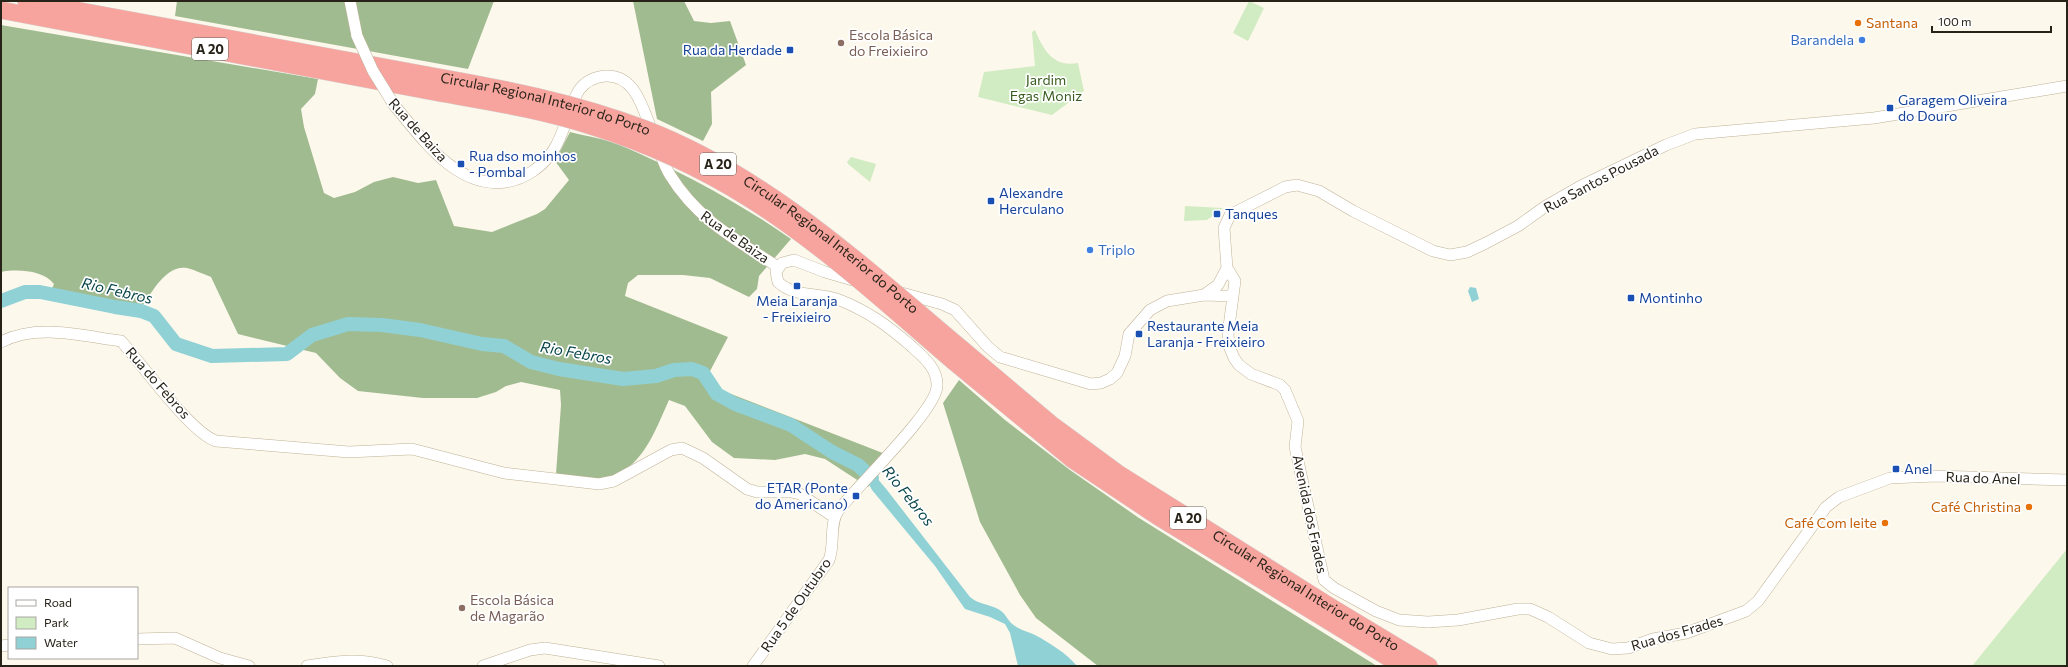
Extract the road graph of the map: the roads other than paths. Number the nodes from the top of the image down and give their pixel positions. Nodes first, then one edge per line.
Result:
1 (26, 1) edge
2 (350, 1) edge
3 (1, 10) edge
4 (428, 83) junction
5 (2067, 86) edge
6 (778, 267) junction
7 (1227, 268) junction
8 (1204, 295) junction
9 (1233, 296) junction
10 (1, 342) edge
11 (958, 355) junction
12 (2067, 480) edge
13 (1876, 483) joint
14 (834, 517) junction
15 (1324, 580) joint
16 (138, 639) edge
17 (250, 666) edge
18 (307, 666) edge
19 (387, 666) edge
20 (483, 666) edge
21 (659, 666) edge
22 (753, 666) edge
23 (1402, 666) edge
24 (1429, 666) edge

1 - 4 highway, Circular Regional Interior do Porto / A 20
2 - 6 street, Rua de Baiza, bridge
3 - 4 highway, Circular Regional Interior do Porto / A 20
4 - 11 highway, Circular Regional Interior do Porto / A 20, bridge
5 - 7 street, Rua Santos Pousada
6 - 8 street
6 - 14 street
7 - 8 street
7 - 9 street, Avenida dos Frades
8 - 9 street
9 - 15 street, Avenida dos Frades
10 - 14 street, Rua do Febros
11 - 23 highway, Circular Regional Interior do Porto / A 20
11 - 24 highway, Circular Regional Interior do Porto / A 20
12 - 13 street, Rua do Anel
13 - 15 street, Rua dos Frades
14 - 22 street, Rua 5 de Outubro
16 - 17 street
18 - 19 street
20 - 21 street

